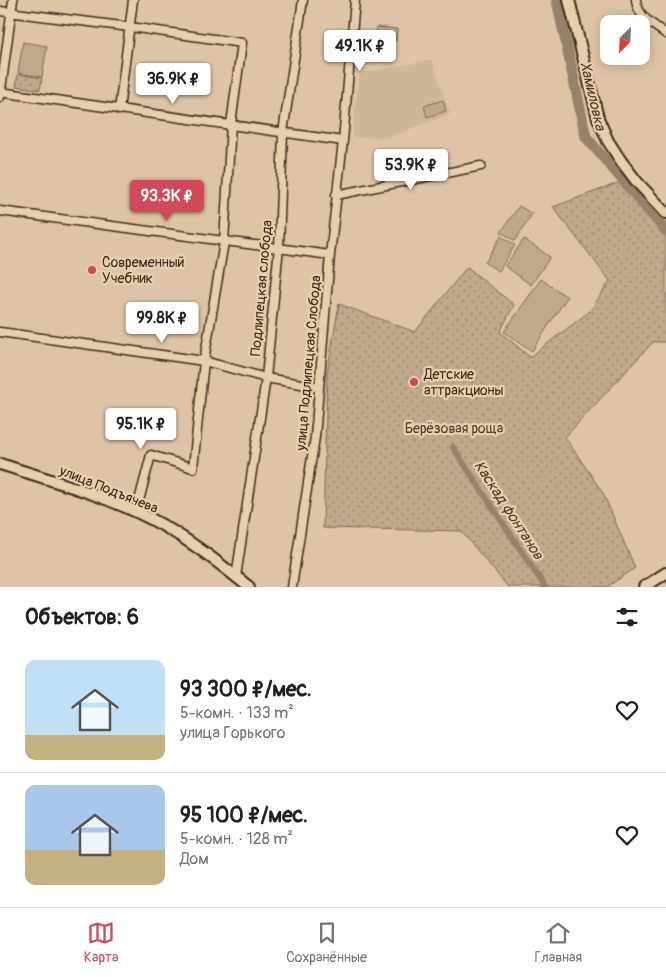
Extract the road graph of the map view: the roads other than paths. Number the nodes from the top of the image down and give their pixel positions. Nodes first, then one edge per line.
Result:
1 (13, 0) edge
2 (133, 0) edge
3 (303, 0) edge
4 (355, 0) edge
5 (568, 0) edge
6 (636, 0) edge
7 (0, 11) edge
8 (12, 13) junction
9 (130, 27) junction
10 (666, 34) edge
11 (0, 92) edge
12 (0, 97) edge
13 (119, 110) junction
14 (231, 124) junction
15 (283, 132) junction
16 (343, 141) junction
17 (481, 166) dead end
18 (336, 195) junction
19 (0, 210) edge
20 (666, 213) edge
21 (224, 242) junction
22 (279, 247) junction
23 (330, 255) junction
24 (0, 332) edge
25 (204, 361) junction
26 (266, 378) junction
27 (319, 387) junction
28 (0, 464) edge
29 (136, 512) junction
30 (666, 573) edge
31 (242, 583) edge
32 (292, 587) edge
33 (644, 587) edge

1 - 8 street
2 - 9 street
3 - 15 street, Подлипецкая слобода
4 - 16 street, улица Подлипецкая Слобода
5 - 20 main road
6 - 10 street
7 - 8 street
8 - 9 street
8 - 11 street
9 - 13 street
9 - 14 street
11 - 12 street
11 - 13 street
13 - 14 street
14 - 15 street
14 - 21 street
15 - 16 street
15 - 22 street, Подлипецкая слобода
16 - 18 street, улица Подлипецкая Слобода
17 - 18 street
18 - 23 street, улица Подлипецкая Слобода
19 - 21 street
21 - 22 street
21 - 25 street
22 - 23 street
22 - 26 street, Подлипецкая слобода
23 - 27 street, улица Подлипецкая Слобода
24 - 25 street
25 - 26 street
25 - 29 street
26 - 27 street
26 - 31 street, Подлипецкая слобода
27 - 32 street, улица Подлипецкая Слобода
28 - 29 main road, улица Подъячева
29 - 31 main road, улица Подъячева
30 - 33 main road

